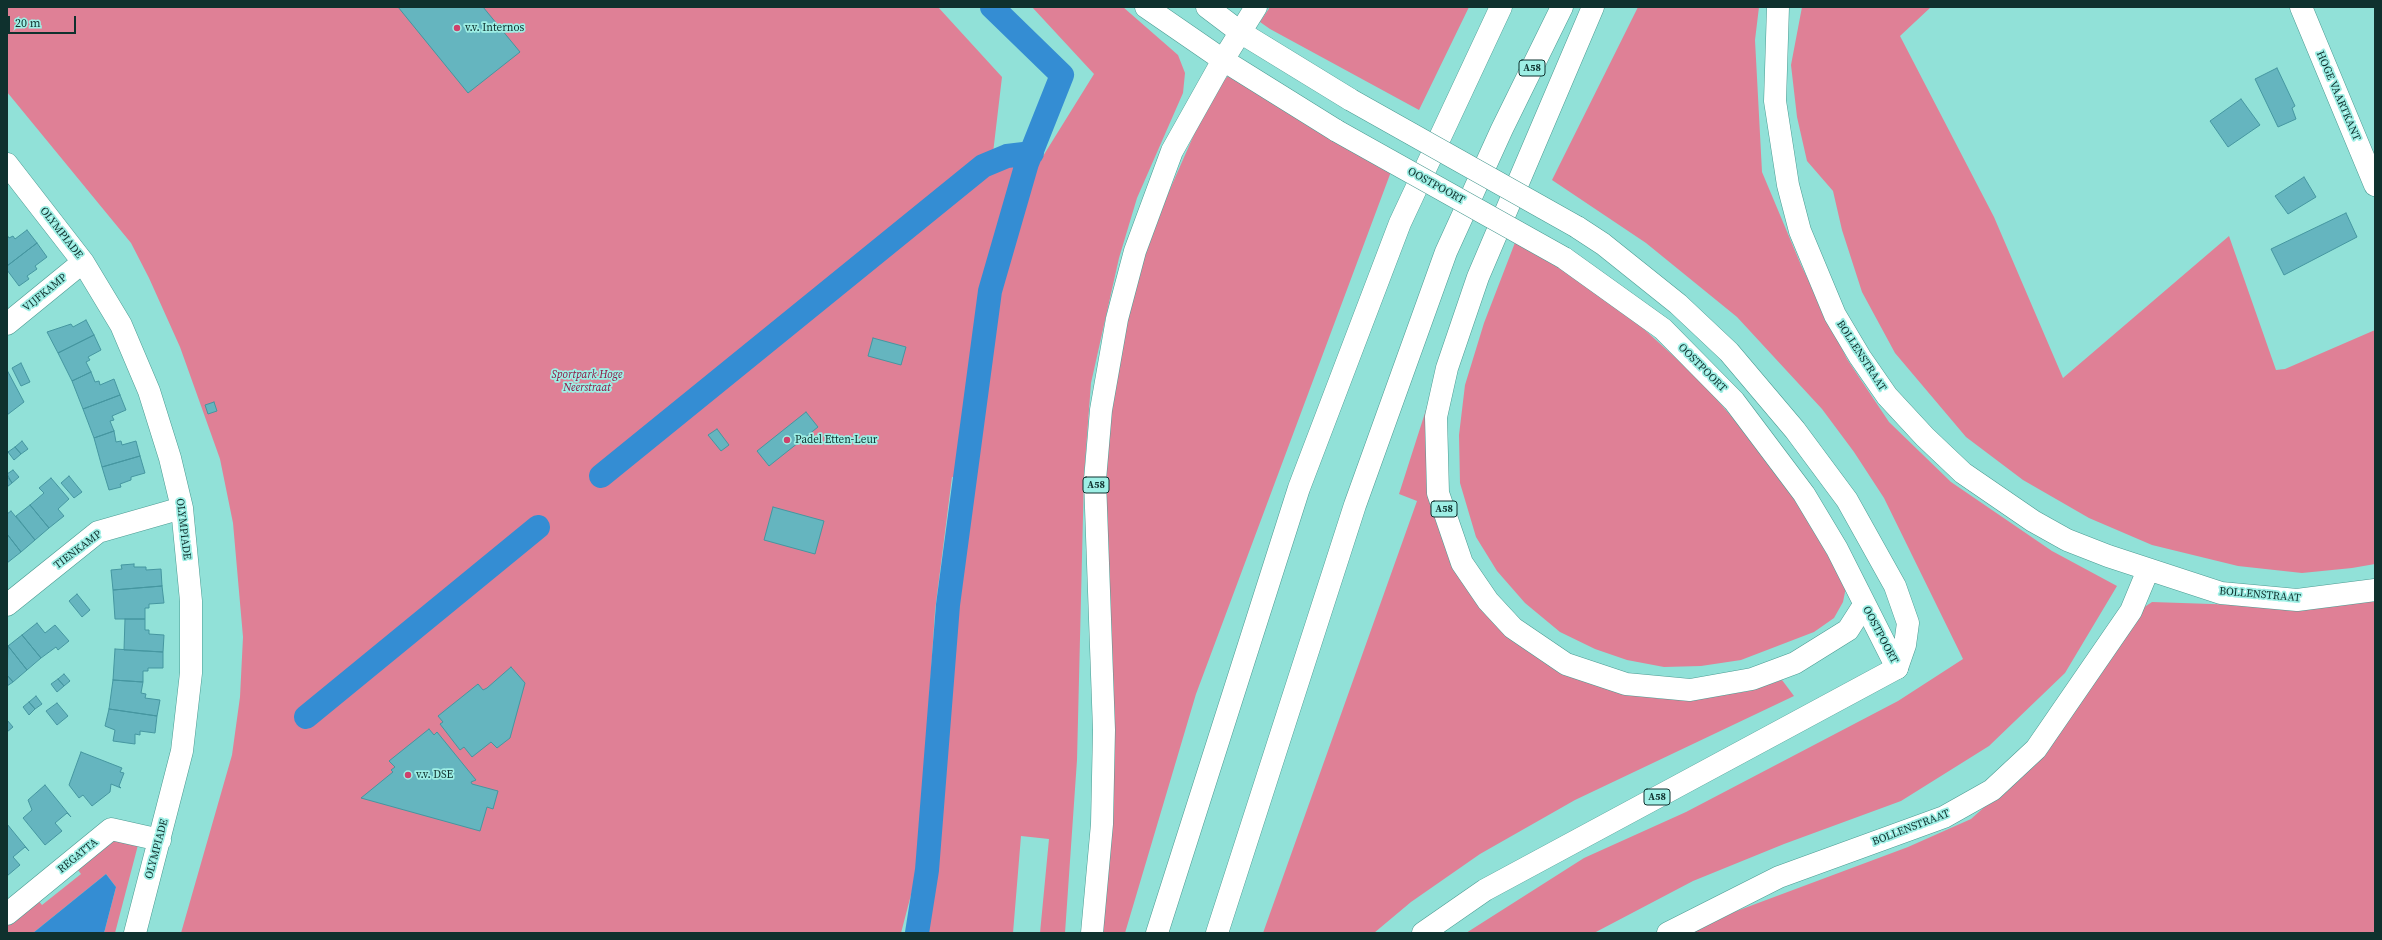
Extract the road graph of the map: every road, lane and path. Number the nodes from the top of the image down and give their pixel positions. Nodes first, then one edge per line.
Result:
1 (1146, 7) edge
2 (1207, 7) edge
3 (1256, 7) edge
4 (1501, 7) edge
5 (1562, 7) edge
6 (1593, 7) edge
7 (1778, 7) edge
8 (2301, 7) edge
9 (1240, 32) junction
10 (1223, 60) junction
11 (7, 164) edge
12 (2375, 184) edge
13 (83, 262) junction
14 (7, 324) edge
15 (182, 508) junction
16 (2148, 570) junction
17 (2375, 590) edge
18 (7, 605) edge
19 (1864, 605) junction
20 (1897, 668) junction
21 (160, 840) junction
22 (7, 914) edge
23 (135, 933) edge
24 (1092, 933) edge
25 (1157, 933) edge
26 (1217, 933) edge
27 (1423, 933) edge
28 (1668, 933) edge

1 - 10 main road, OOSTPOORT
2 - 9 main road, OOSTPOORT
3 - 9 main road
4 - 25 main road
5 - 26 main road, A58
6 - 19 main road, A58
7 - 16 main road, BOLLENSTRAAT
8 - 12 main road, HOGE VAARTKANT
9 - 10 main road
9 - 20 main road, OOSTPOORT, bridge
10 - 19 main road, OOSTPOORT, bridge
10 - 24 main road, A58
11 - 13 main road, OLYMPIADE
13 - 14 main road, VIJFKAMP
13 - 15 main road, OLYMPIADE
15 - 18 main road, TIENKAMP
15 - 21 main road, OLYMPIADE
16 - 17 main road, BOLLENSTRAAT
16 - 28 main road, BOLLENSTRAAT
19 - 20 main road, OOSTPOORT
20 - 27 main road, A58
21 - 22 main road, REGATTA
21 - 23 main road, OLYMPIADE

